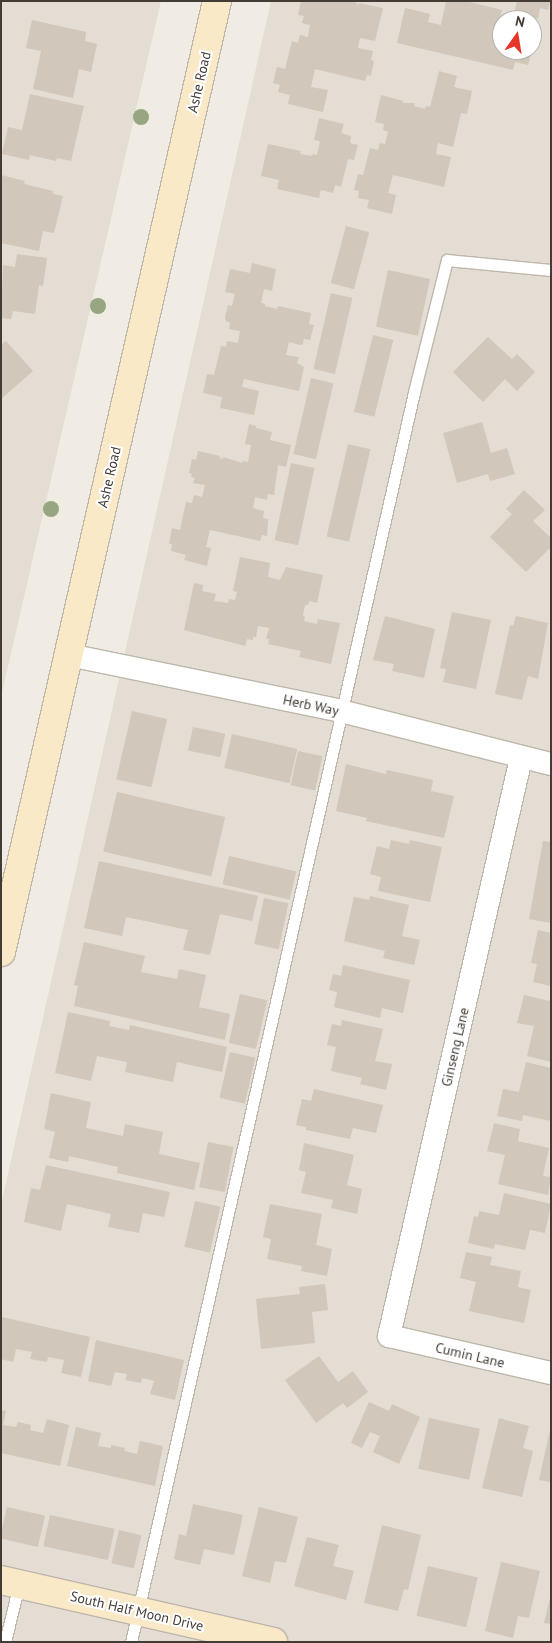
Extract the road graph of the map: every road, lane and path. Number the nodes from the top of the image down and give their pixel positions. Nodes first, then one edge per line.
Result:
1 (217, 1) edge
2 (551, 270) edge
3 (69, 655) junction
4 (341, 711) junction
5 (521, 758) junction
6 (551, 764) edge
7 (1, 952) edge
8 (389, 1336) joint
9 (551, 1373) edge
10 (10, 1582) edge
11 (138, 1611) junction
12 (5, 1642) edge
13 (131, 1642) edge
14 (273, 1642) edge

1 - 3 street, Ashe Road
2 - 4 lane
3 - 4 street, Herb Way
3 - 7 street, Ashe Road
4 - 5 street, Herb Way
4 - 11 lane
5 - 6 street, Herb Way
5 - 8 street, Ginseng Lane
8 - 9 street, Cumin Lane
10 - 11 street, South Half Moon Drive
10 - 12 lane
11 - 13 lane
11 - 14 street, South Half Moon Drive

